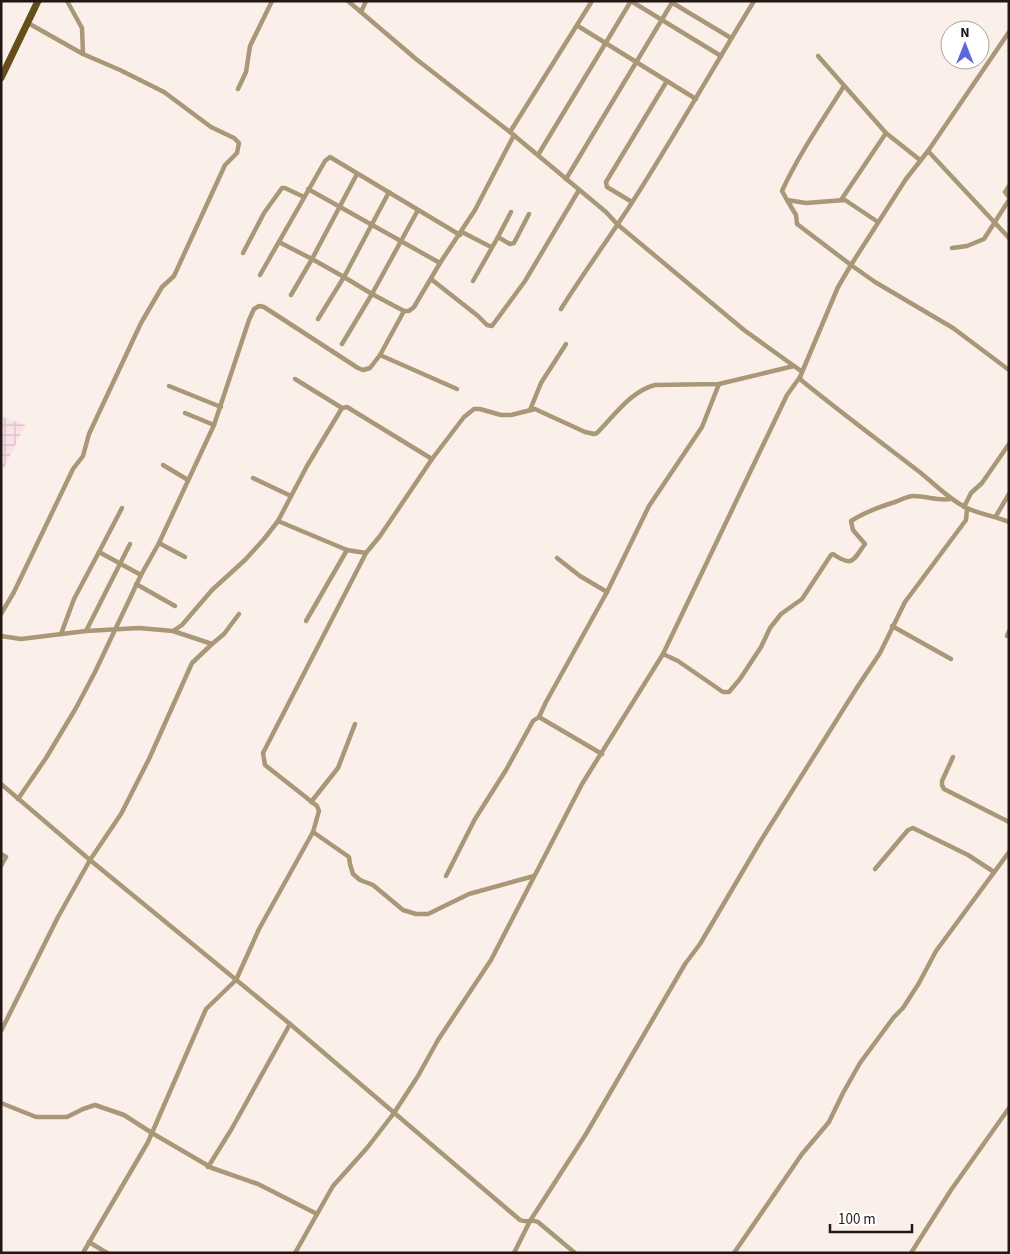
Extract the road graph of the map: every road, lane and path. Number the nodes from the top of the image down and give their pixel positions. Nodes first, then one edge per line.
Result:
1 (38, 1) edge
2 (67, 1) edge
3 (272, 1) edge
4 (348, 1) edge
5 (366, 1) edge
6 (592, 1) edge
7 (631, 1) edge
8 (754, 1) edge
9 (672, 2) edge
10 (639, 3) edge
11 (361, 12) junction
12 (662, 20) junction
13 (28, 23) junction
14 (578, 26) junction
15 (1009, 32) edge
16 (731, 38) junction
17 (607, 44) junction
18 (83, 54) junction
19 (721, 56) junction
20 (818, 56) dead end
21 (636, 62) junction
22 (1, 78) edge
23 (667, 82) junction
24 (844, 86) junction
25 (238, 88) dead end
26 (696, 99) junction
27 (886, 132) junction
28 (512, 134) junction
29 (928, 151) junction
30 (538, 155) junction
31 (920, 160) junction
32 (357, 174) junction
33 (566, 179) junction
34 (1009, 186) edge
35 (308, 189) junction
36 (579, 190) junction
37 (389, 192) junction
38 (304, 197) junction
39 (1009, 199) edge
40 (787, 200) junction
41 (841, 200) junction
42 (632, 202) junction
43 (340, 207) junction
44 (418, 210) junction
45 (511, 212) dead end
46 (530, 214) dead end
47 (878, 222) junction
48 (995, 223) junction
49 (617, 224) junction
50 (371, 225) junction
51 (461, 233) junction
52 (498, 238) junction
53 (1009, 238) edge
54 (401, 241) junction
55 (278, 242) junction
56 (492, 247) junction
57 (952, 248) dead end
58 (243, 254) dead end
59 (312, 259) junction
60 (440, 263) junction
61 (851, 266) junction
62 (260, 275) dead end
63 (344, 277) junction
64 (431, 278) junction
65 (473, 281) dead end
66 (291, 294) dead end
67 (372, 294) junction
68 (561, 309) dead end
69 (404, 311) junction
70 (318, 319) dead end
71 (342, 344) dead end
72 (566, 344) dead end
73 (380, 355) junction
74 (794, 366) junction
75 (1009, 370) edge
76 (801, 371) junction
77 (800, 377) junction
78 (295, 379) dead end
79 (719, 384) junction
80 (169, 386) dead end
81 (457, 389) dead end
82 (221, 407) junction
83 (342, 408) junction
84 (530, 410) junction
85 (185, 413) dead end
86 (214, 425) junction
87 (1009, 444) edge
88 (432, 459) junction
89 (164, 465) dead end
90 (253, 478) dead end
91 (188, 480) junction
92 (1009, 494) edge
93 (291, 496) junction
94 (950, 499) junction
95 (963, 506) junction
96 (122, 508) dead end
97 (996, 516) junction
98 (278, 521) junction
99 (1009, 522) edge
100 (159, 543) junction
101 (130, 544) dead end
102 (347, 550) junction
103 (99, 552) junction
104 (366, 553) junction
105 (185, 557) dead end
106 (557, 558) dead end
107 (120, 563) junction
108 (141, 575) junction
109 (136, 584) junction
110 (607, 592) junction
111 (175, 606) dead end
112 (1, 614) edge
113 (239, 614) dead end
114 (306, 621) dead end
115 (892, 626) junction
116 (114, 630) junction
117 (86, 631) junction
118 (172, 631) junction
119 (61, 634) junction
120 (1, 636) edge
121 (212, 644) junction
122 (663, 654) junction
123 (951, 658) dead end
124 (540, 716) junction
125 (355, 724) dead end
126 (602, 754) junction
127 (953, 757) dead end
128 (3, 785) edge
129 (1, 792) edge
130 (18, 799) junction
131 (311, 802) junction
132 (1009, 822) edge
133 (312, 832) junction
134 (1009, 852) edge
135 (1, 854) edge
136 (90, 860) junction
137 (1, 866) edge
138 (875, 869) dead end
139 (994, 872) junction
140 (446, 876) dead end
141 (534, 876) junction
142 (236, 980) junction
143 (290, 1024) junction
144 (1, 1032) edge
145 (1, 1103) edge
146 (1009, 1108) edge
147 (394, 1112) junction
148 (152, 1133) junction
149 (208, 1167) junction
150 (317, 1214) junction
151 (530, 1221) junction
152 (89, 1242) junction
153 (83, 1253) edge
154 (107, 1253) edge
155 (296, 1253) edge
156 (514, 1253) edge
157 (575, 1253) edge
158 (734, 1253) edge
159 (910, 1253) edge

1 - 13 main road
2 - 18 street
3 - 25 street
4 - 11 street
5 - 11 street
6 - 14 street
7 - 10 street
7 - 17 street
8 - 16 street
9 - 12 street
9 - 16 street
10 - 12 street
11 - 28 street
12 - 19 street
12 - 21 street
13 - 18 street
13 - 22 main road
14 - 17 street
14 - 28 street
15 - 29 street
16 - 19 street
17 - 21 street
17 - 30 street
18 - 112 street
19 - 26 street
20 - 24 street
21 - 23 street
21 - 33 street
23 - 26 street
23 - 42 street
24 - 27 street
24 - 40 street
26 - 42 street
27 - 31 street
27 - 41 street
28 - 30 street
28 - 51 street
29 - 31 street
29 - 48 street
30 - 33 street
31 - 47 street
32 - 35 street
32 - 37 street
32 - 43 street
33 - 36 street
34 - 39 street
35 - 38 street
35 - 43 street
36 - 49 street
36 - 64 street
37 - 44 street
37 - 50 street
38 - 55 street
38 - 58 street
39 - 48 street
40 - 41 street
40 - 61 street
41 - 47 street
42 - 49 street
43 - 50 street
43 - 59 street
44 - 51 street
44 - 54 street
45 - 52 street
46 - 52 street
47 - 61 street
48 - 53 street
48 - 57 street
49 - 68 street
49 - 74 street
50 - 54 street
50 - 63 street
51 - 56 street
51 - 60 street
52 - 56 street
54 - 60 street
54 - 67 street
55 - 59 street
55 - 62 street
56 - 65 street
59 - 63 street
59 - 66 street
60 - 64 street
61 - 75 street
61 - 76 street
63 - 67 street
63 - 70 street
64 - 69 street
67 - 69 street
67 - 71 street
69 - 73 street
72 - 84 street
73 - 81 street
73 - 82 street
74 - 76 street
74 - 79 street
76 - 77 street
77 - 94 street
77 - 122 street
78 - 83 street
79 - 84 street
79 - 110 street
80 - 82 street
82 - 86 street
83 - 88 street
83 - 93 street
84 - 88 street
85 - 86 street
86 - 91 street
87 - 95 street
88 - 104 street
89 - 91 street
90 - 93 street
91 - 100 street
92 - 97 street
93 - 98 street
94 - 95 street
94 - 122 street
95 - 97 street
95 - 115 street
96 - 103 street
97 - 99 street
98 - 102 street
98 - 118 street
100 - 105 street
100 - 108 street
101 - 107 street
102 - 104 street
102 - 114 street
103 - 107 street
103 - 119 street
104 - 131 street
106 - 110 street
107 - 108 street
107 - 117 street
108 - 109 street
109 - 111 street
109 - 116 street
110 - 124 street
113 - 121 street
115 - 123 street
115 - 151 street
116 - 117 street
116 - 118 street
116 - 130 street
117 - 119 street
118 - 121 street
119 - 120 street
121 - 136 street
122 - 126 street
124 - 126 street
124 - 140 street
125 - 131 street
126 - 141 street
127 - 132 street
128 - 129 street
128 - 130 street
130 - 136 street
131 - 133 street
133 - 141 street
133 - 142 street
134 - 139 street
135 - 137 street
136 - 142 street
136 - 144 street
138 - 139 street
139 - 158 street
141 - 147 street
142 - 143 street
142 - 148 street
143 - 147 street
143 - 149 street
145 - 148 street
146 - 159 street
147 - 150 street
147 - 151 street
148 - 149 street
148 - 152 street
149 - 150 street
150 - 155 street
151 - 156 street
151 - 157 street
152 - 153 street
152 - 154 street

